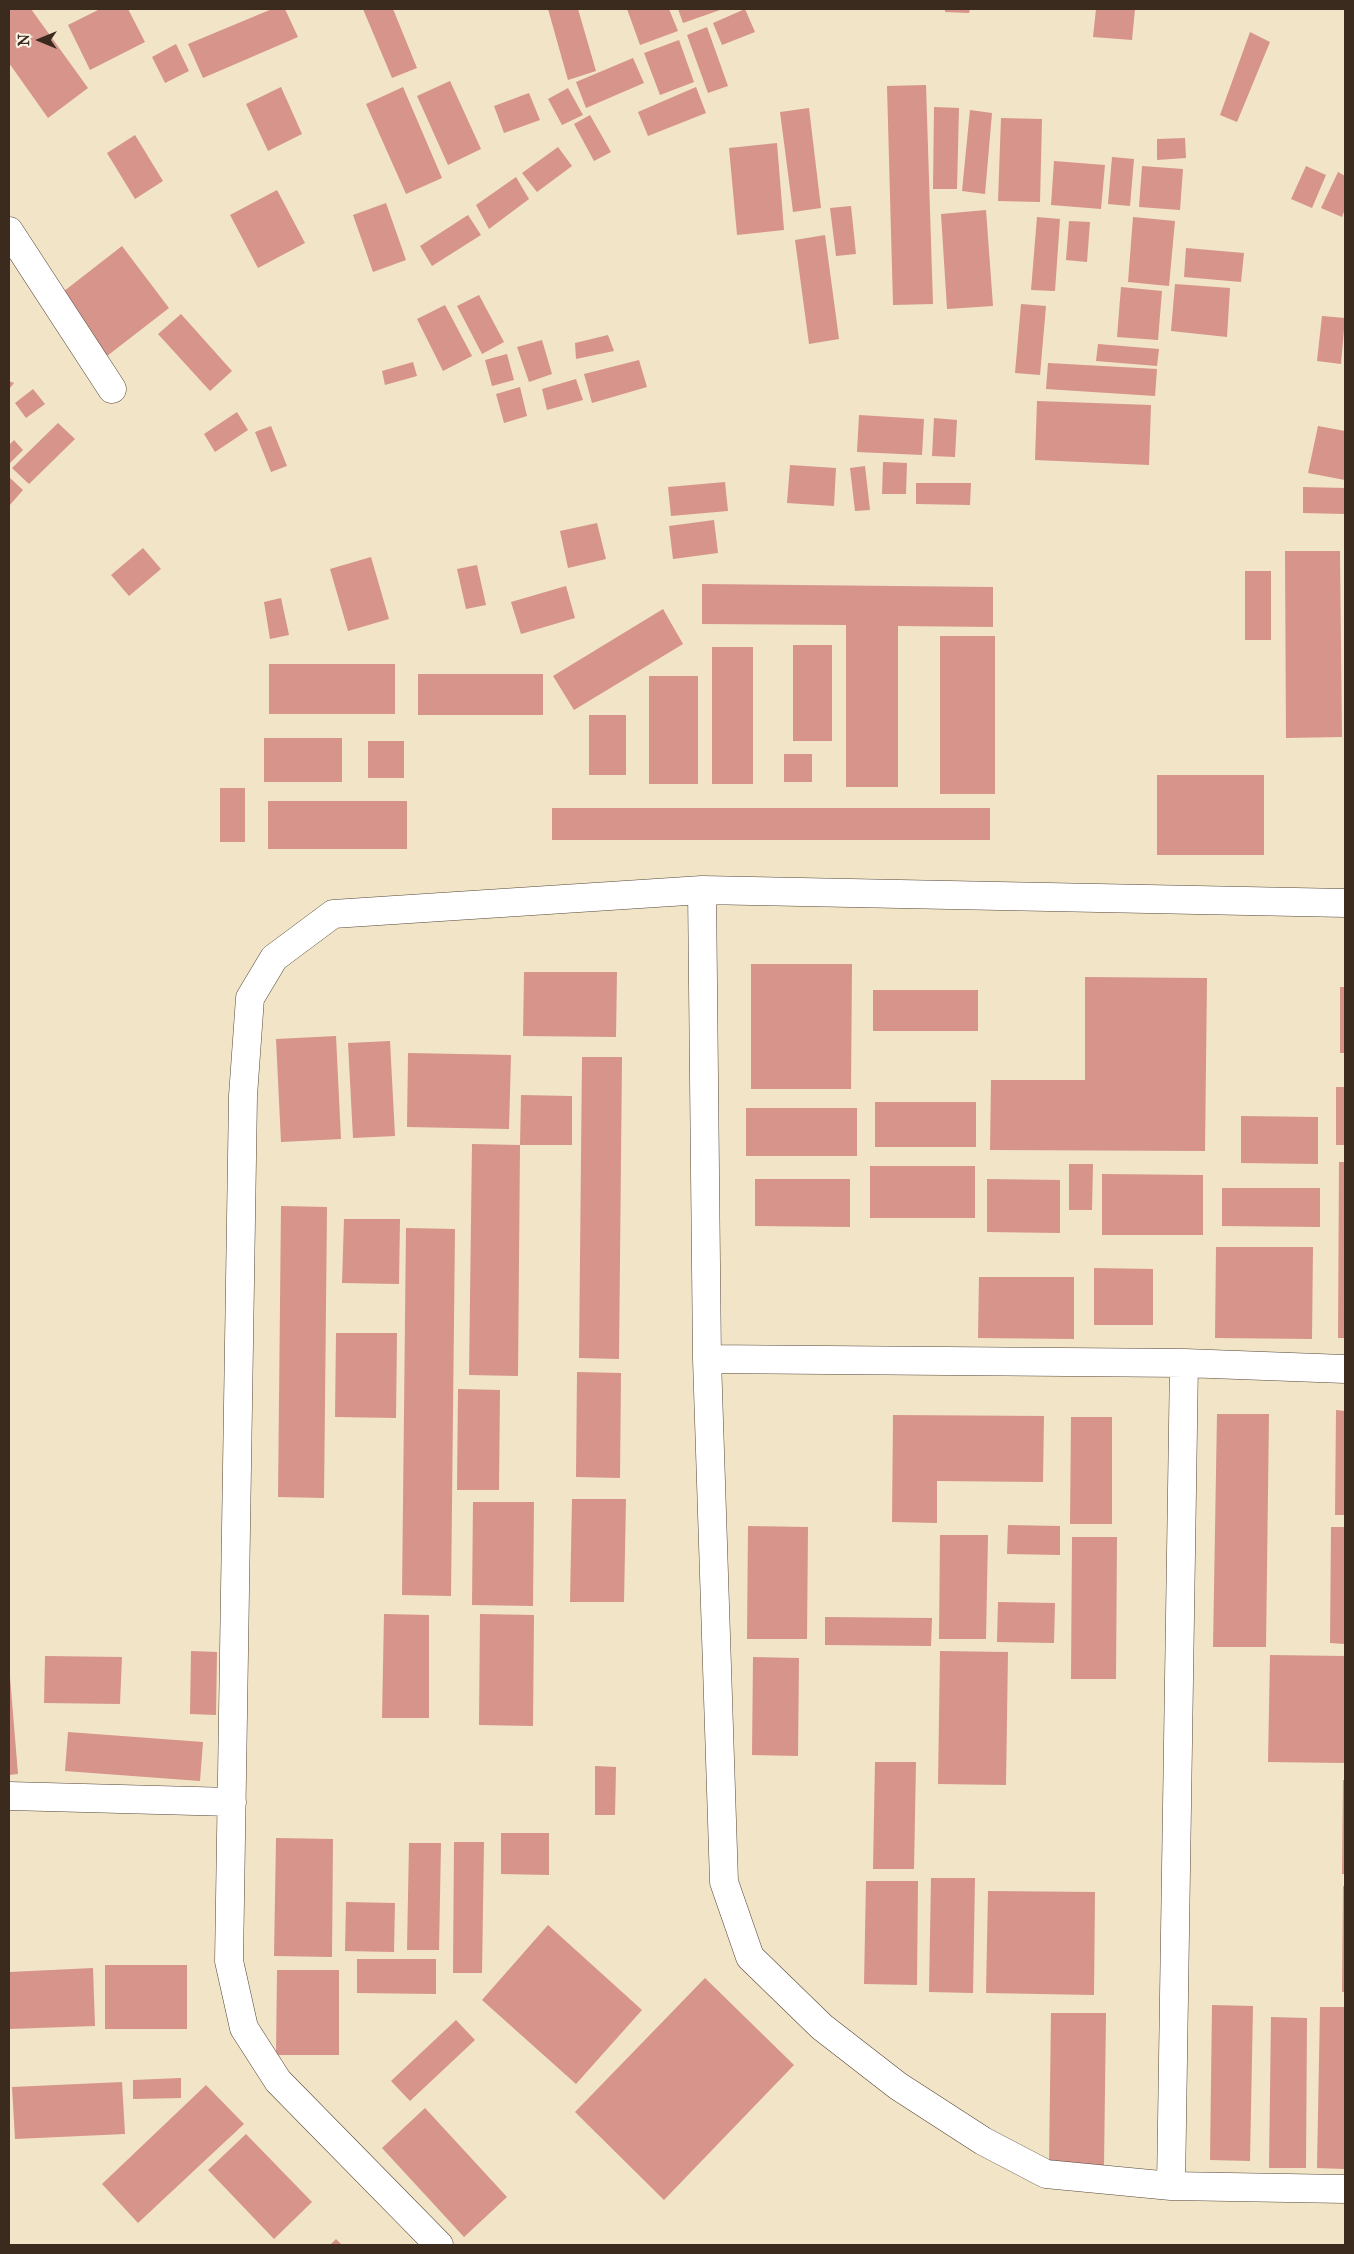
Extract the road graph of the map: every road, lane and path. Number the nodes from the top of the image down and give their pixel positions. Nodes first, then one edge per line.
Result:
1 (9, 231) edge
2 (112, 389) dead end
3 (702, 890) junction
4 (1345, 903) edge
5 (706, 1359) junction
6 (1184, 1364) junction
7 (1345, 1369) edge
8 (9, 1796) edge
9 (232, 1802) junction
10 (1171, 2186) junction
11 (1345, 2189) edge
12 (439, 2245) edge

1 - 2 street
3 - 4 street
3 - 5 street
3 - 9 street
5 - 6 street
5 - 10 street
6 - 7 street
6 - 10 street
8 - 9 street
9 - 12 street
10 - 11 street

